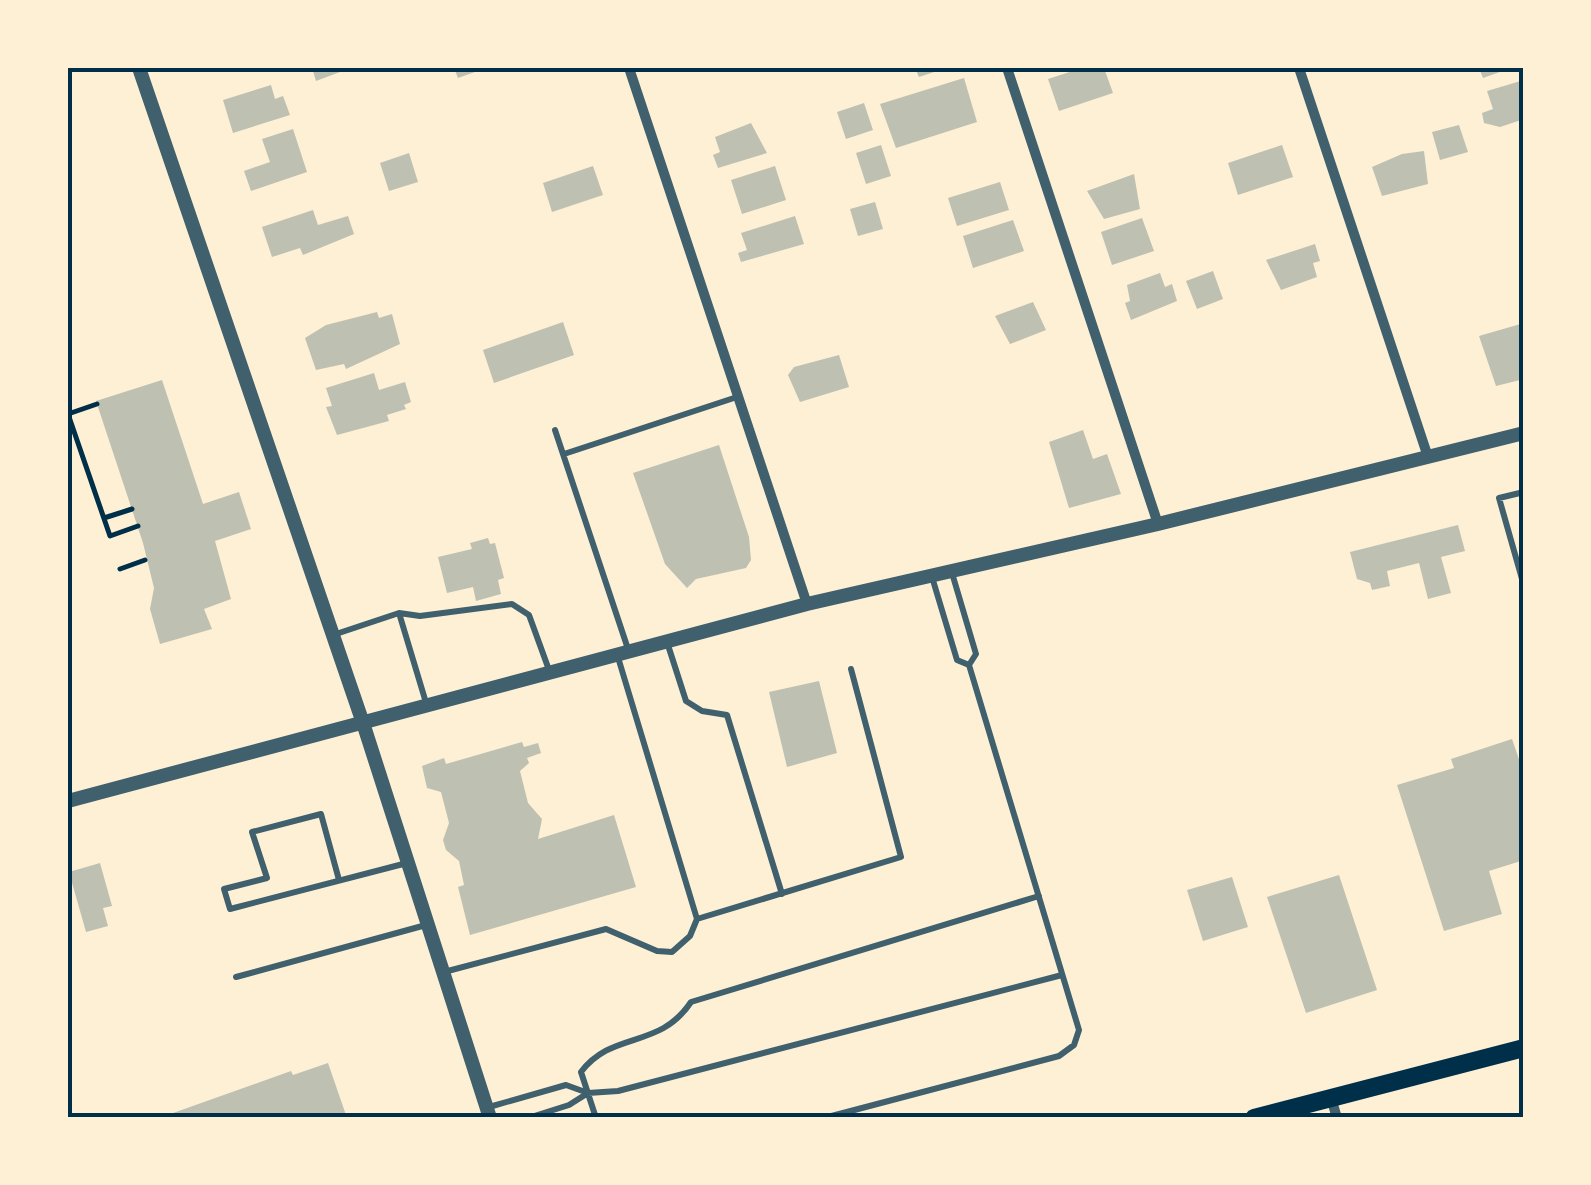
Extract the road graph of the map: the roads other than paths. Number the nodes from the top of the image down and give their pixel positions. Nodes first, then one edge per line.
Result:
1 (139, 68) edge
2 (629, 68) edge
3 (1007, 68) edge
4 (1298, 68) edge
5 (738, 397) junction
6 (555, 430) dead end
7 (1524, 433) edge
8 (564, 454) junction
9 (1428, 457) junction
10 (1524, 492) edge
11 (1158, 524) junction
12 (952, 572) junction
13 (932, 576) junction
14 (1524, 586) edge
15 (807, 604) junction
16 (399, 613) junction
17 (333, 634) junction
18 (667, 640) junction
19 (623, 651) junction
20 (969, 665) junction
21 (850, 669) dead end
22 (550, 670) junction
23 (428, 707) junction
24 (364, 726) junction
25 (68, 801) edge
26 (408, 863) junction
27 (339, 880) junction
28 (782, 894) junction
29 (1038, 896) junction
30 (697, 919) junction
31 (428, 924) junction
32 (443, 972) junction
33 (1062, 975) junction
34 (236, 977) dead end
35 (1524, 1048) edge
36 (588, 1093) junction
37 (1331, 1098) junction
38 (488, 1113) edge
39 (528, 1118) edge
40 (596, 1118) edge
41 (824, 1118) edge
42 (1254, 1118) edge
43 (1337, 1118) edge

1 - 17 street
2 - 5 street
3 - 11 street
4 - 9 street
5 - 8 lane
5 - 15 street
6 - 8 lane
7 - 9 street
8 - 19 lane
9 - 11 street
10 - 14 lane
11 - 12 street
12 - 13 street
12 - 20 lane
13 - 15 street
13 - 20 lane
15 - 18 street
16 - 17 lane
16 - 22 lane
16 - 23 lane
17 - 24 street
18 - 19 street
18 - 28 lane
19 - 22 street
19 - 30 lane
20 - 29 lane
21 - 28 lane
22 - 23 street
23 - 24 street
24 - 25 street
24 - 26 street
26 - 27 lane
26 - 31 street
27 - 27 lane
28 - 30 lane
29 - 33 lane
29 - 36 lane
30 - 32 lane
31 - 32 street
31 - 34 lane
32 - 38 street
33 - 36 lane
33 - 41 lane
35 - 37 main road
36 - 38 lane
36 - 39 lane
36 - 40 lane
37 - 42 main road
37 - 43 street

